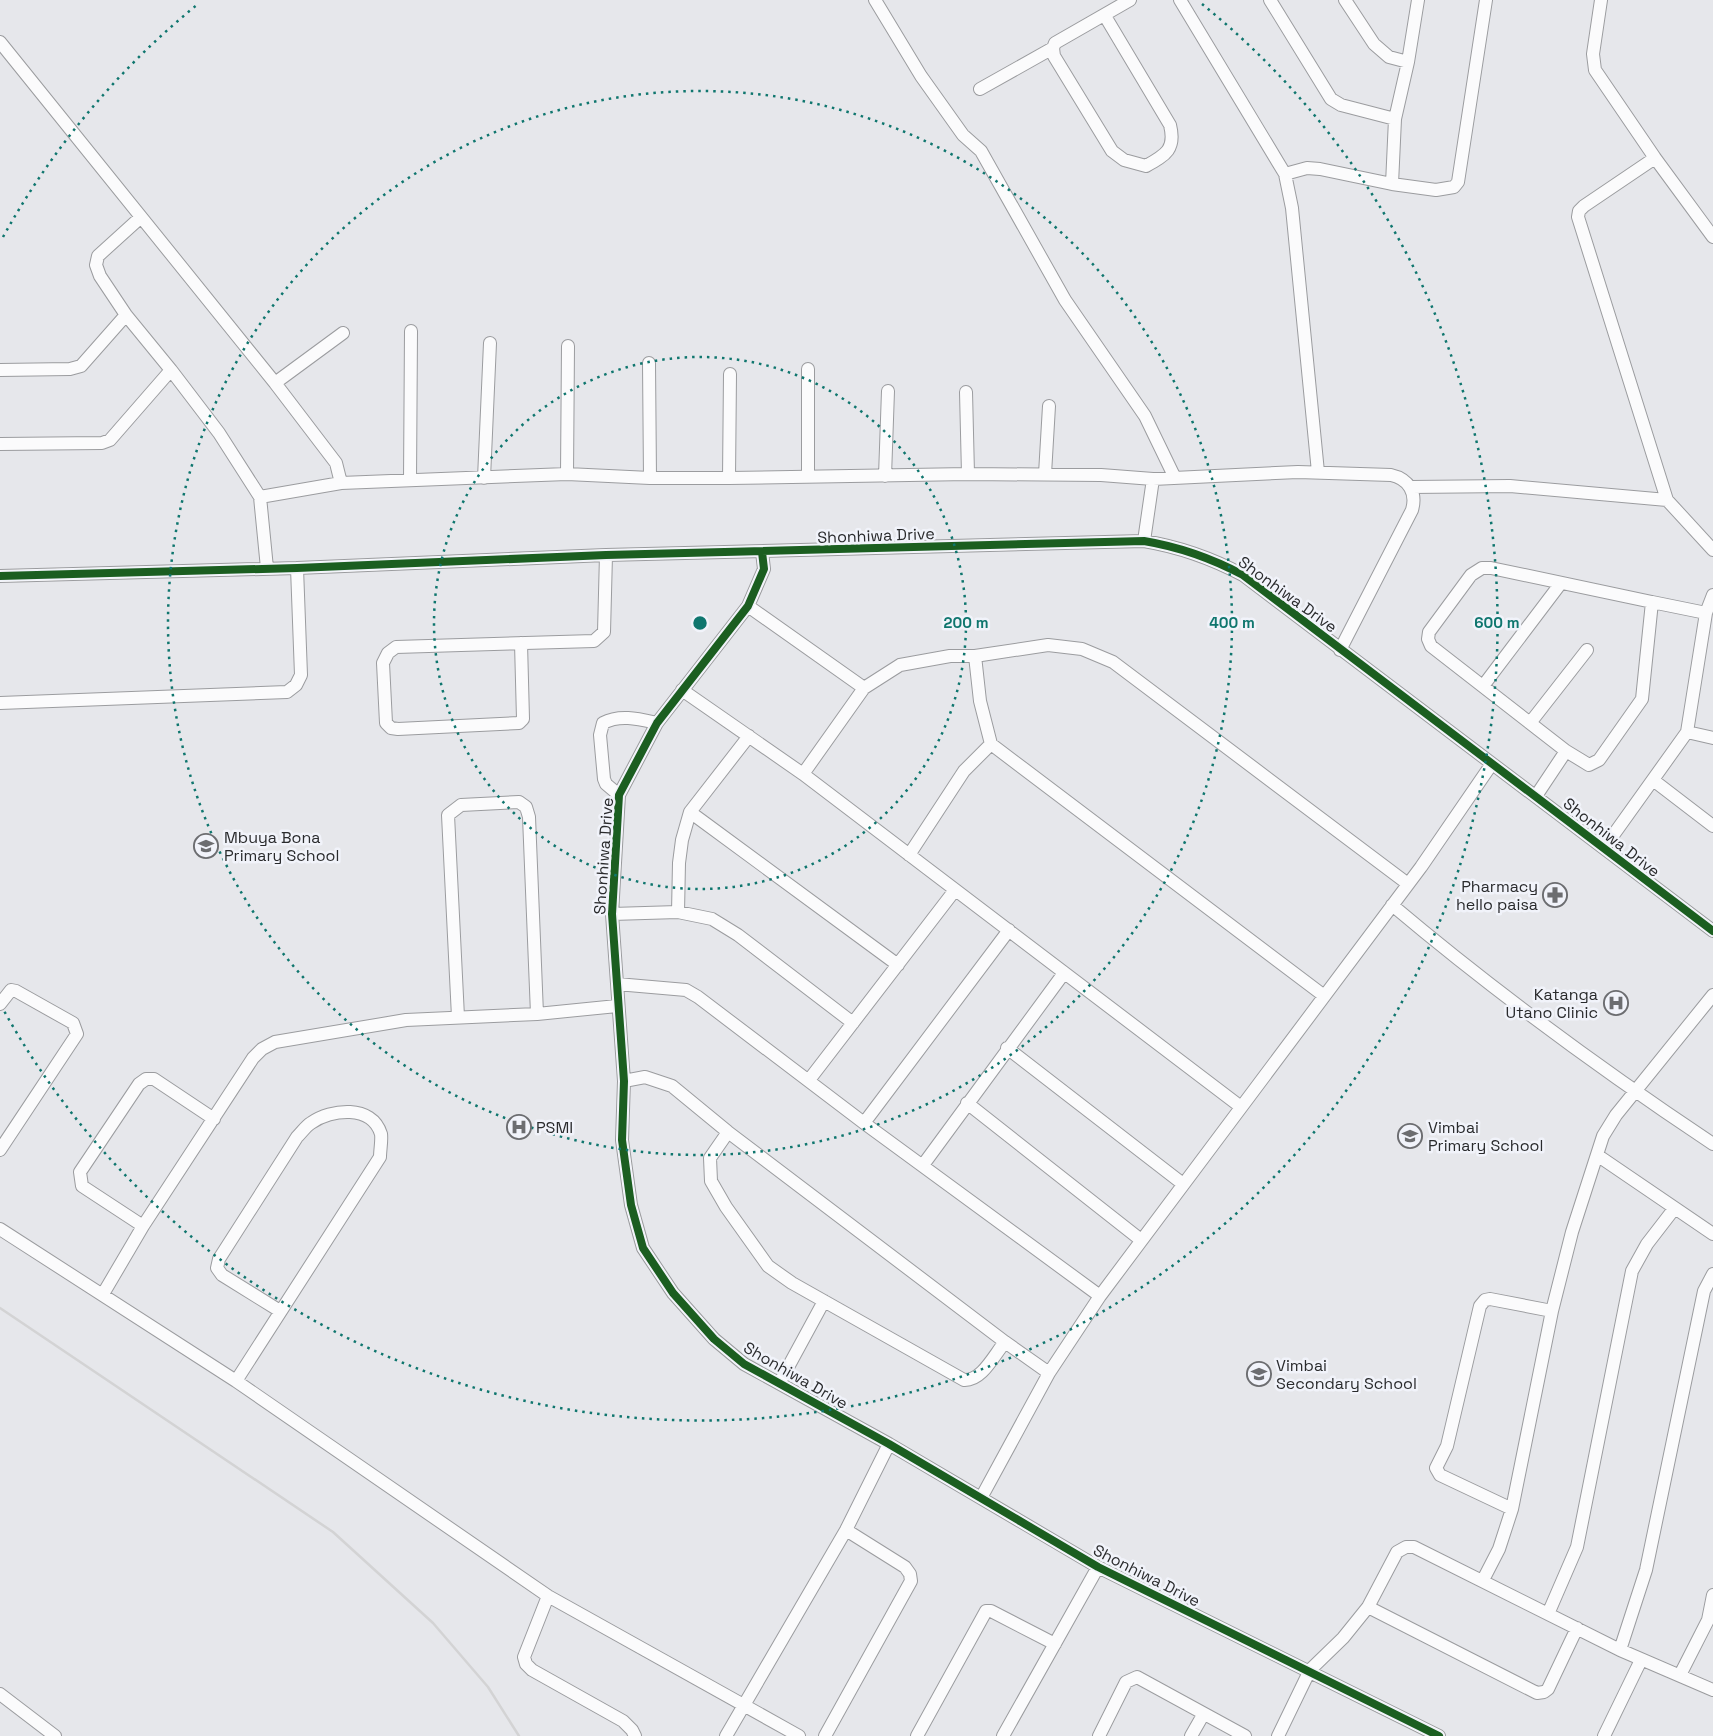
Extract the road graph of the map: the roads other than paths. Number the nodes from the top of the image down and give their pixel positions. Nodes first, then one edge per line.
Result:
1 (875, 0) edge
2 (1130, 0) edge
3 (1180, 0) edge
4 (1270, 0) edge
5 (1345, 0) edge
6 (1418, 0) edge
7 (1486, 0) edge
8 (1601, 0) edge
9 (1105, 16) junction
10 (0, 42) edge
11 (1052, 48) junction
12 (1408, 62) junction
13 (980, 89) dead end
14 (1395, 119) junction
15 (1655, 158) junction
16 (1285, 174) junction
17 (1392, 184) junction
18 (141, 217) junction
19 (1713, 237) edge
20 (126, 315) junction
21 (411, 330) dead end
22 (344, 333) dead end
23 (490, 343) dead end
24 (568, 346) dead end
25 (649, 363) dead end
26 (808, 369) dead end
27 (0, 370) edge
28 (172, 370) junction
29 (730, 374) dead end
30 (275, 383) junction
31 (888, 391) dead end
32 (966, 392) dead end
33 (1049, 406) dead end
34 (0, 444) edge
35 (1318, 472) junction
36 (567, 474) junction
37 (968, 474) junction
38 (1045, 474) junction
39 (885, 476) junction
40 (808, 477) junction
41 (484, 478) junction
42 (650, 478) junction
43 (729, 478) junction
44 (1175, 478) junction
45 (1153, 479) junction
46 (410, 480) junction
47 (341, 483) junction
48 (1411, 487) junction
49 (260, 497) junction
50 (1667, 500) junction
51 (1144, 541) junction
52 (1713, 550) edge
53 (762, 552) junction
54 (606, 555) junction
55 (267, 568) junction
56 (297, 568) junction
57 (0, 576) edge
58 (1561, 583) junction
59 (1713, 595) edge
60 (1652, 602) junction
61 (748, 606) junction
62 (1706, 613) junction
63 (521, 643) junction
64 (1340, 650) junction
65 (1587, 650) dead end
66 (975, 656) junction
67 (1483, 686) junction
68 (864, 688) junction
69 (682, 690) junction
70 (0, 703) edge
71 (657, 723) junction
72 (1530, 723) junction
73 (1687, 732) junction
74 (749, 736) junction
75 (1713, 738) edge
76 (991, 744) junction
77 (1566, 750) junction
78 (1491, 765) junction
79 (803, 774) junction
80 (1653, 780) junction
81 (619, 795) junction
82 (1536, 796) junction
83 (690, 812) junction
84 (1713, 826) edge
85 (1604, 848) junction
86 (909, 855) junction
87 (1408, 884) junction
88 (955, 890) junction
89 (1392, 905) junction
90 (678, 912) junction
91 (612, 914) junction
92 (1009, 930) junction
93 (1713, 931) edge
94 (898, 965) junction
95 (1064, 973) junction
96 (617, 984) junction
97 (1324, 995) junction
98 (1713, 995) edge
99 (0, 1004) edge
100 (617, 1006) junction
101 (537, 1014) junction
102 (458, 1017) junction
103 (853, 1023) junction
104 (1007, 1048) junction
105 (809, 1080) junction
106 (624, 1081) junction
107 (1636, 1093) junction
108 (967, 1103) junction
109 (1241, 1107) junction
110 (214, 1118) junction
111 (864, 1123) junction
112 (728, 1132) junction
113 (4, 1137) edge
114 (1713, 1144) edge
115 (0, 1150) edge
116 (1597, 1156) junction
117 (923, 1165) junction
118 (1183, 1184) junction
119 (1674, 1209) junction
120 (143, 1226) junction
121 (0, 1229) edge
122 (1713, 1234) edge
123 (1140, 1240) junction
124 (1713, 1274) edge
125 (103, 1294) junction
126 (1100, 1296) junction
127 (824, 1301) junction
128 (1552, 1311) junction
129 (280, 1312) junction
130 (1004, 1342) junction
131 (1049, 1373) junction
132 (236, 1380) junction
133 (780, 1382) junction
134 (889, 1444) junction
135 (981, 1498) junction
136 (1512, 1509) junction
137 (846, 1530) junction
138 (1098, 1567) junction
139 (1483, 1580) junction
140 (1713, 1595) edge
141 (548, 1596) junction
142 (1368, 1607) junction
143 (1548, 1614) junction
144 (1577, 1628) junction
145 (1055, 1644) junction
146 (1620, 1650) junction
147 (1641, 1660) junction
148 (1310, 1670) junction
149 (1680, 1675) junction
150 (1713, 1690) edge
151 (0, 1694) edge
152 (745, 1706) junction
153 (1203, 1715) junction
154 (1606, 1735) edge
155 (55, 1736) edge
156 (635, 1736) edge
157 (726, 1736) edge
158 (799, 1736) edge
159 (825, 1736) edge
160 (917, 1736) edge
161 (1003, 1736) edge
162 (1099, 1736) edge
163 (1191, 1736) edge
164 (1245, 1736) edge
165 (1278, 1736) edge
166 (1439, 1736) edge

1 - 44 street
2 - 9 street
3 - 16 street
4 - 14 street
5 - 12 street
6 - 12 street
7 - 17 street
8 - 15 street
9 - 11 street
9 - 11 street
10 - 18 street
11 - 13 street
12 - 14 street
14 - 17 street
15 - 19 street
15 - 50 street
16 - 17 street
16 - 35 street
18 - 20 street
18 - 30 street
20 - 27 street
20 - 28 street
21 - 46 street
22 - 30 street
23 - 41 street
24 - 36 street
25 - 42 street
26 - 40 street
28 - 34 street
28 - 49 street
29 - 43 street
30 - 47 street
31 - 39 street
32 - 37 street
33 - 38 street
35 - 44 street
35 - 48 street
36 - 41 street
36 - 42 street
37 - 38 street
37 - 39 street
38 - 45 street
39 - 40 street
40 - 43 street
41 - 46 street
42 - 43 street
44 - 45 street
45 - 51 street
46 - 47 street
47 - 49 street
48 - 50 street
48 - 64 street
49 - 55 street
50 - 52 street
51 - 53 street, Shonhiwa Drive
51 - 64 street, Shonhiwa Drive
53 - 54 street
53 - 61 street, Shonhiwa Drive
54 - 56 street
54 - 63 street
55 - 56 street
55 - 57 street
56 - 70 street
58 - 60 street
58 - 67 street
58 - 67 street
59 - 62 street
60 - 62 street
60 - 77 street
61 - 68 street
61 - 69 street, Shonhiwa Drive
62 - 73 street
63 - 63 street
64 - 78 street, Shonhiwa Drive
65 - 72 street
66 - 68 street
66 - 76 street
66 - 87 street
67 - 72 street
68 - 79 street
69 - 71 street, Shonhiwa Drive
69 - 74 street
71 - 81 street, Shonhiwa Drive
71 - 81 street
72 - 77 street
73 - 75 street
73 - 80 street
74 - 79 street
74 - 83 street
76 - 86 street
76 - 97 street
77 - 82 street
78 - 82 street, Shonhiwa Drive
78 - 87 street
79 - 86 street
80 - 84 street
80 - 85 street
81 - 91 street, Shonhiwa Drive
82 - 85 street, Shonhiwa Drive
83 - 90 street
83 - 94 street
85 - 93 street, Shonhiwa Drive
86 - 88 street
87 - 89 street
88 - 92 street
88 - 94 street
89 - 97 street
89 - 107 street
90 - 91 street
90 - 103 street
91 - 96 street, Shonhiwa Drive
92 - 95 street
92 - 111 street
94 - 103 street
95 - 104 street
95 - 109 street
96 - 100 street, Shonhiwa Drive
96 - 105 street
97 - 109 street
98 - 107 street
99 - 113 street
100 - 101 street
100 - 106 street, Shonhiwa Drive
101 - 102 street
101 - 102 street
102 - 110 street
103 - 105 street
104 - 108 street
104 - 118 street
105 - 111 street
106 - 112 street
106 - 133 street, Shonhiwa Drive
107 - 114 street
107 - 116 street
108 - 117 street
108 - 123 street
109 - 118 street
110 - 120 street
110 - 120 street
111 - 117 street
112 - 127 street
112 - 130 street
113 - 115 street
116 - 119 street
116 - 128 street
117 - 126 street
118 - 123 street
119 - 122 street
119 - 143 street
120 - 125 street
121 - 125 street
123 - 126 street
124 - 146 street
125 - 132 street
126 - 131 street
127 - 130 street
127 - 133 street
128 - 136 street
128 - 136 street
129 - 129 street
129 - 132 street
130 - 131 street
131 - 135 street
132 - 141 street
133 - 134 street, Shonhiwa Drive
134 - 135 street, Shonhiwa Drive
134 - 137 street
135 - 138 street, Shonhiwa Drive
136 - 139 street
137 - 152 street
137 - 159 street
138 - 145 street
138 - 148 street, Shonhiwa Drive
139 - 142 street
139 - 143 street
140 - 149 street
141 - 152 street
141 - 156 street
142 - 144 street
142 - 148 street
143 - 144 street
144 - 146 street
145 - 160 street
145 - 161 street
146 - 147 street
147 - 149 street
147 - 154 street
148 - 165 street
148 - 166 street, Shonhiwa Drive
149 - 150 street
151 - 155 street
152 - 157 street
152 - 158 street
153 - 162 street
153 - 163 street
153 - 164 street

